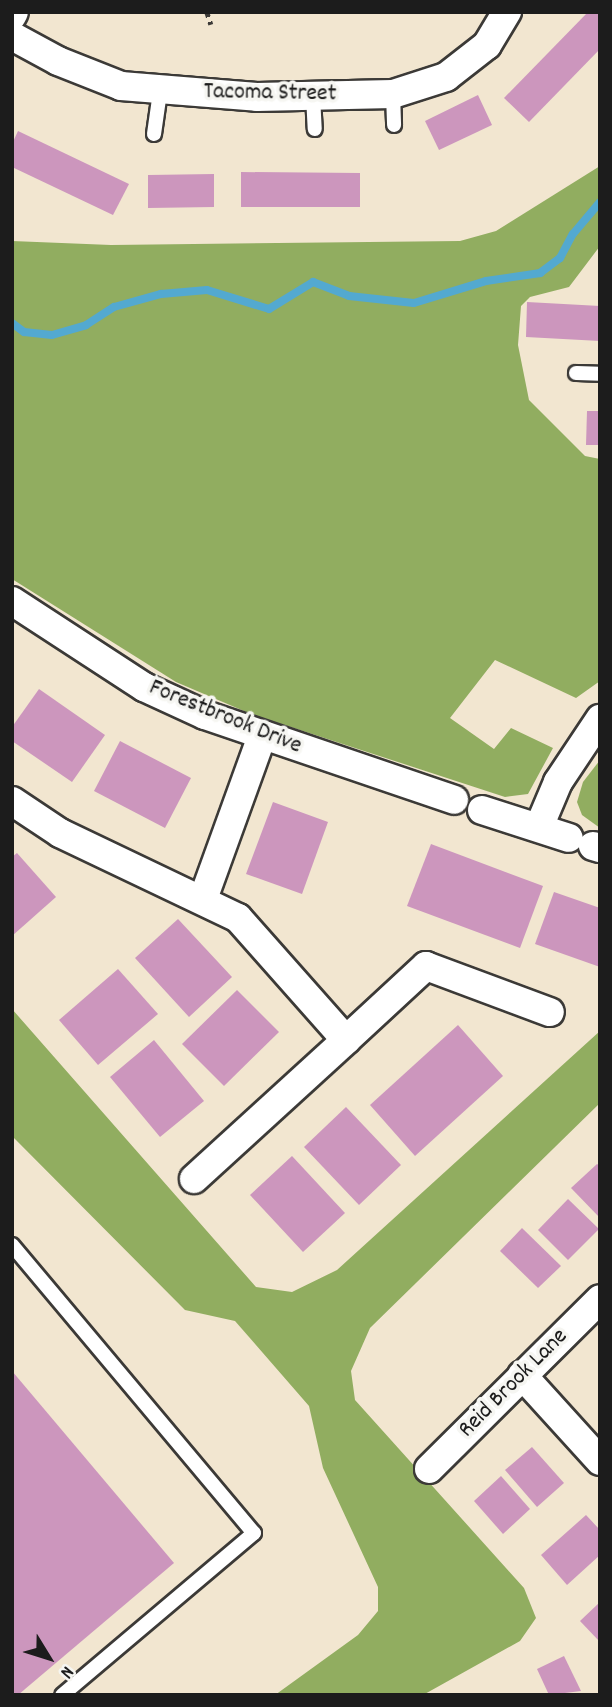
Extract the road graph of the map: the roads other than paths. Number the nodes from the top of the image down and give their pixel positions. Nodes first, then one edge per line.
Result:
1 (507, 12) edge
2 (12, 36) edge
3 (160, 92) junction
4 (393, 94) junction
5 (313, 96) junction
6 (394, 124) dead end
7 (315, 129) dead end
8 (154, 134) dead end
9 (576, 373) dead end
10 (600, 374) edge
11 (12, 601) edge
12 (600, 719) edge
13 (262, 736) junction
14 (454, 800) dead end
15 (12, 801) edge
16 (482, 810) dead end
17 (539, 827) junction
18 (587, 844) edge
19 (203, 899) junction
20 (550, 1012) dead end
21 (346, 1041) junction
22 (194, 1179) dead end
23 (12, 1245) edge
24 (600, 1299) edge
25 (522, 1375) junction
26 (600, 1461) edge
27 (429, 1469) dead end
28 (62, 1695) edge

1 - 4 street, Tacoma Street
2 - 3 street, Tacoma Street
3 - 5 street, Tacoma Street
3 - 8 lane
4 - 5 street, Tacoma Street
4 - 6 lane
5 - 7 lane
9 - 10 lane
11 - 13 street, Forestbrook Drive
12 - 17 street
13 - 14 street, Forestbrook Drive
13 - 19 street
15 - 19 street
16 - 17 street
17 - 18 street
19 - 21 street
20 - 21 street
21 - 22 street
23 - 28 lane
24 - 25 street, Reid Brook Lane
25 - 26 street
25 - 27 street, Reid Brook Lane

